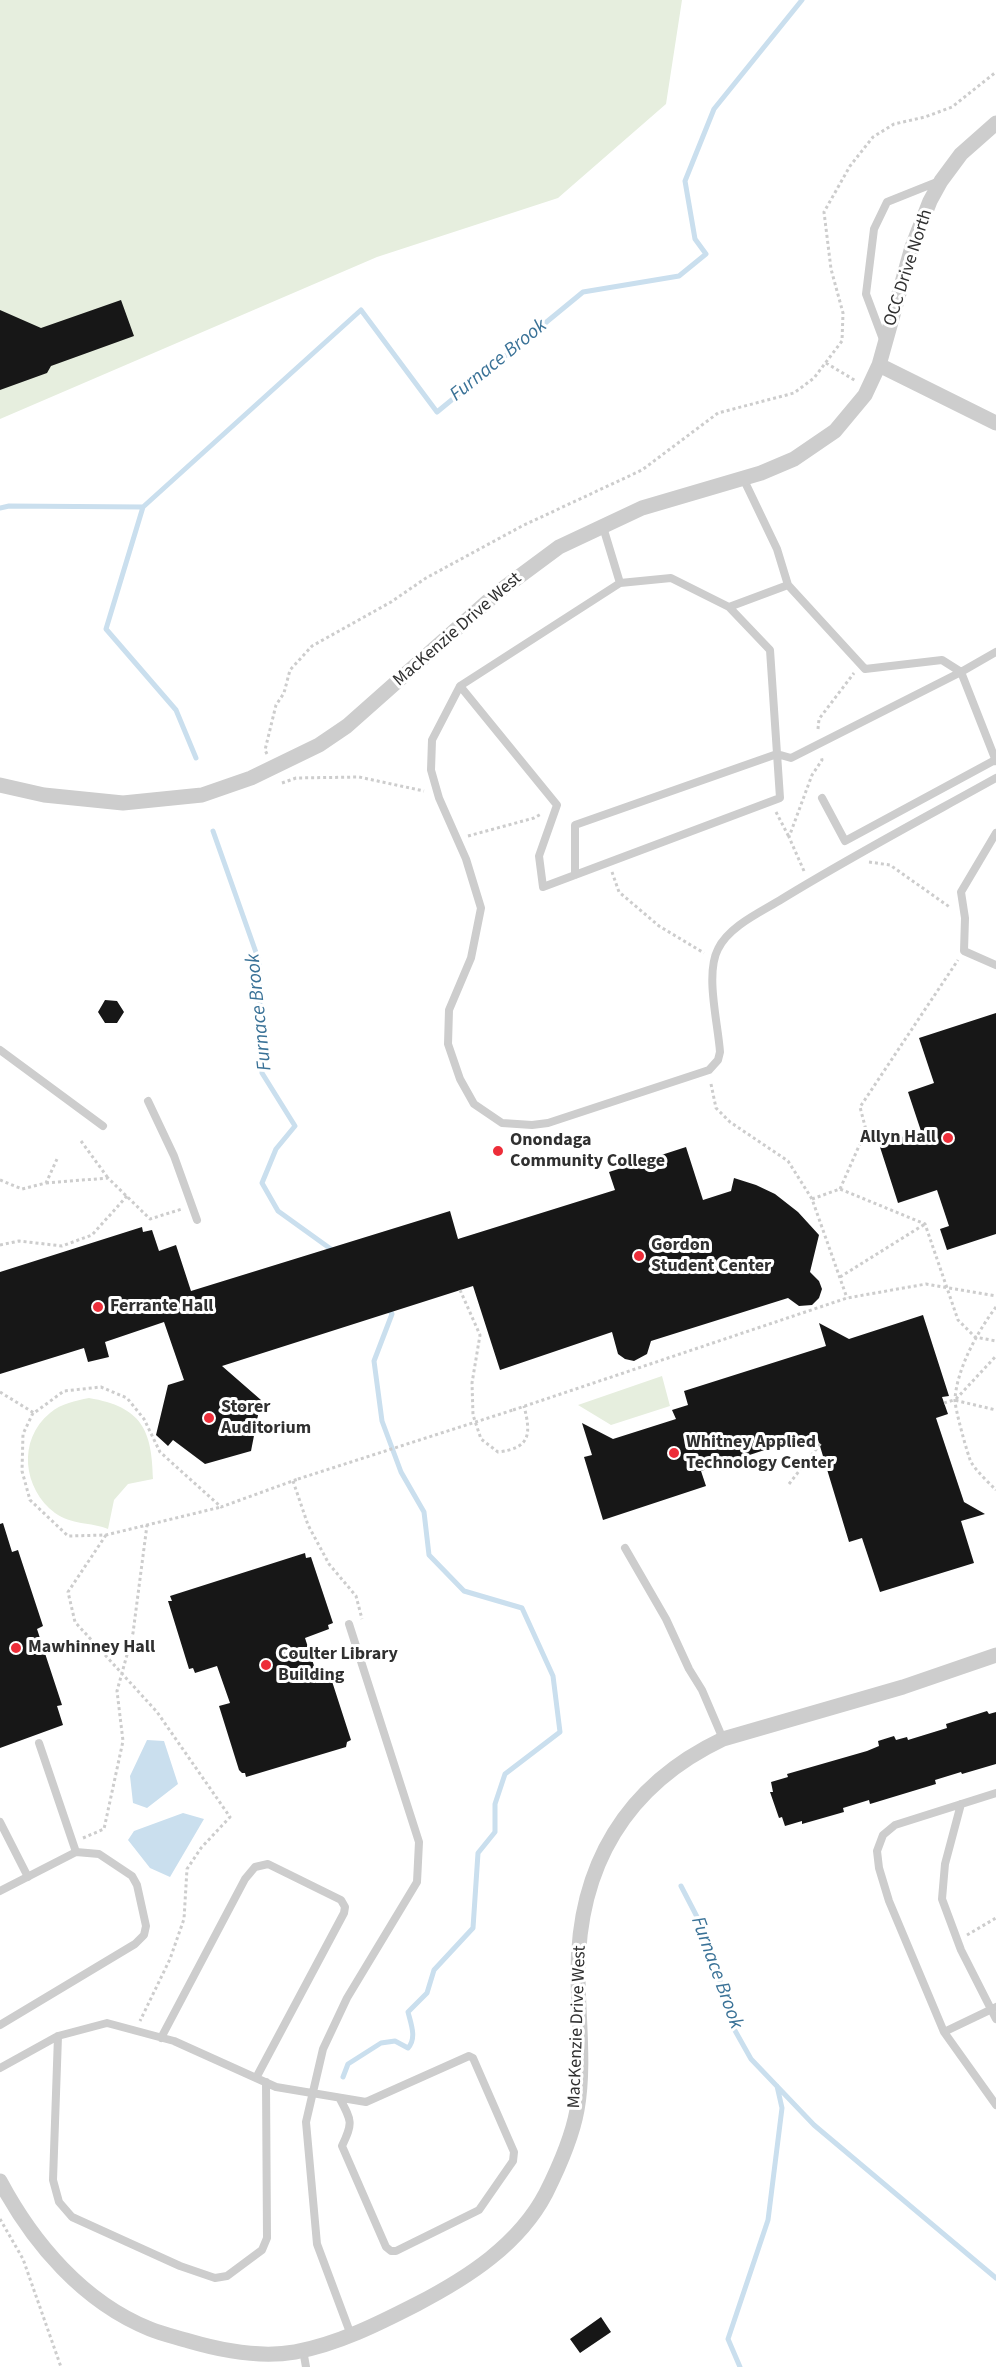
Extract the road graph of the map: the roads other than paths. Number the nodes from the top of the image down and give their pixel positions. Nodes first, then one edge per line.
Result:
1 (996, 123) edge
2 (941, 181) junction
3 (885, 344) junction
4 (879, 365) junction
5 (996, 423) edge
6 (743, 478) junction
7 (603, 527) junction
8 (620, 583) junction
9 (788, 585) junction
10 (729, 607) junction
11 (996, 652) edge
12 (961, 672) junction
13 (460, 686) junction
14 (777, 754) junction
15 (996, 760) edge
16 (996, 778) edge
17 (0, 785) edge
18 (822, 798) dead end
19 (996, 833) edge
20 (575, 875) junction
21 (996, 965) edge
22 (0, 1050) edge
23 (148, 1101) dead end
24 (103, 1126) dead end
25 (197, 1220) dead end
26 (625, 1548) dead end
27 (349, 1624) dead end
28 (996, 1643) edge
29 (996, 1655) edge
30 (954, 1668) junction
31 (723, 1739) junction
32 (39, 1743) dead end
33 (996, 1793) edge
34 (961, 1804) junction
35 (0, 1822) edge
36 (76, 1852) junction
37 (28, 1877) junction
38 (0, 1892) edge
39 (992, 2008) edge
40 (996, 2019) edge
41 (0, 2025) edge
42 (944, 2032) junction
43 (58, 2036) junction
44 (161, 2038) junction
45 (0, 2068) edge
46 (256, 2078) junction
47 (266, 2082) junction
48 (312, 2095) junction
49 (340, 2098) junction
50 (996, 2105) edge
51 (0, 2181) edge
52 (351, 2335) junction
53 (303, 2350) junction
54 (306, 2367) edge

1 - 2 street, OCC Drive North
2 - 3 street, OCC Drive North
2 - 3 lane
3 - 4 street, OCC Drive North
4 - 5 street
4 - 6 street, MacKenzie Drive West
6 - 7 street, MacKenzie Drive West
6 - 9 lane
7 - 8 lane
7 - 17 street, MacKenzie Drive West
8 - 10 lane
8 - 13 lane
9 - 10 lane
9 - 12 lane
10 - 14 lane
11 - 12 lane
12 - 14 lane
12 - 15 lane
13 - 16 lane
13 - 20 lane
14 - 20 lane
14 - 20 lane
15 - 18 lane
19 - 21 lane
22 - 24 lane
23 - 25 lane
26 - 31 lane
27 - 48 lane
28 - 30 street, MacKenzie Drive West
29 - 30 street, MacKenzie Drive West
30 - 31 street, MacKenzie Drive West
31 - 52 street, MacKenzie Drive West
32 - 36 lane
33 - 34 lane
34 - 39 lane
34 - 42 lane
35 - 37 lane
36 - 37 lane
36 - 41 lane
37 - 38 lane
39 - 40 lane
39 - 42 lane
42 - 50 lane
43 - 44 lane
43 - 45 lane
43 - 47 lane
44 - 46 lane
44 - 46 lane
46 - 47 lane
47 - 48 lane
48 - 49 lane
48 - 52 lane
49 - 49 lane
51 - 53 street, MacKenzie Drive West
52 - 53 street, MacKenzie Drive West
53 - 54 lane

